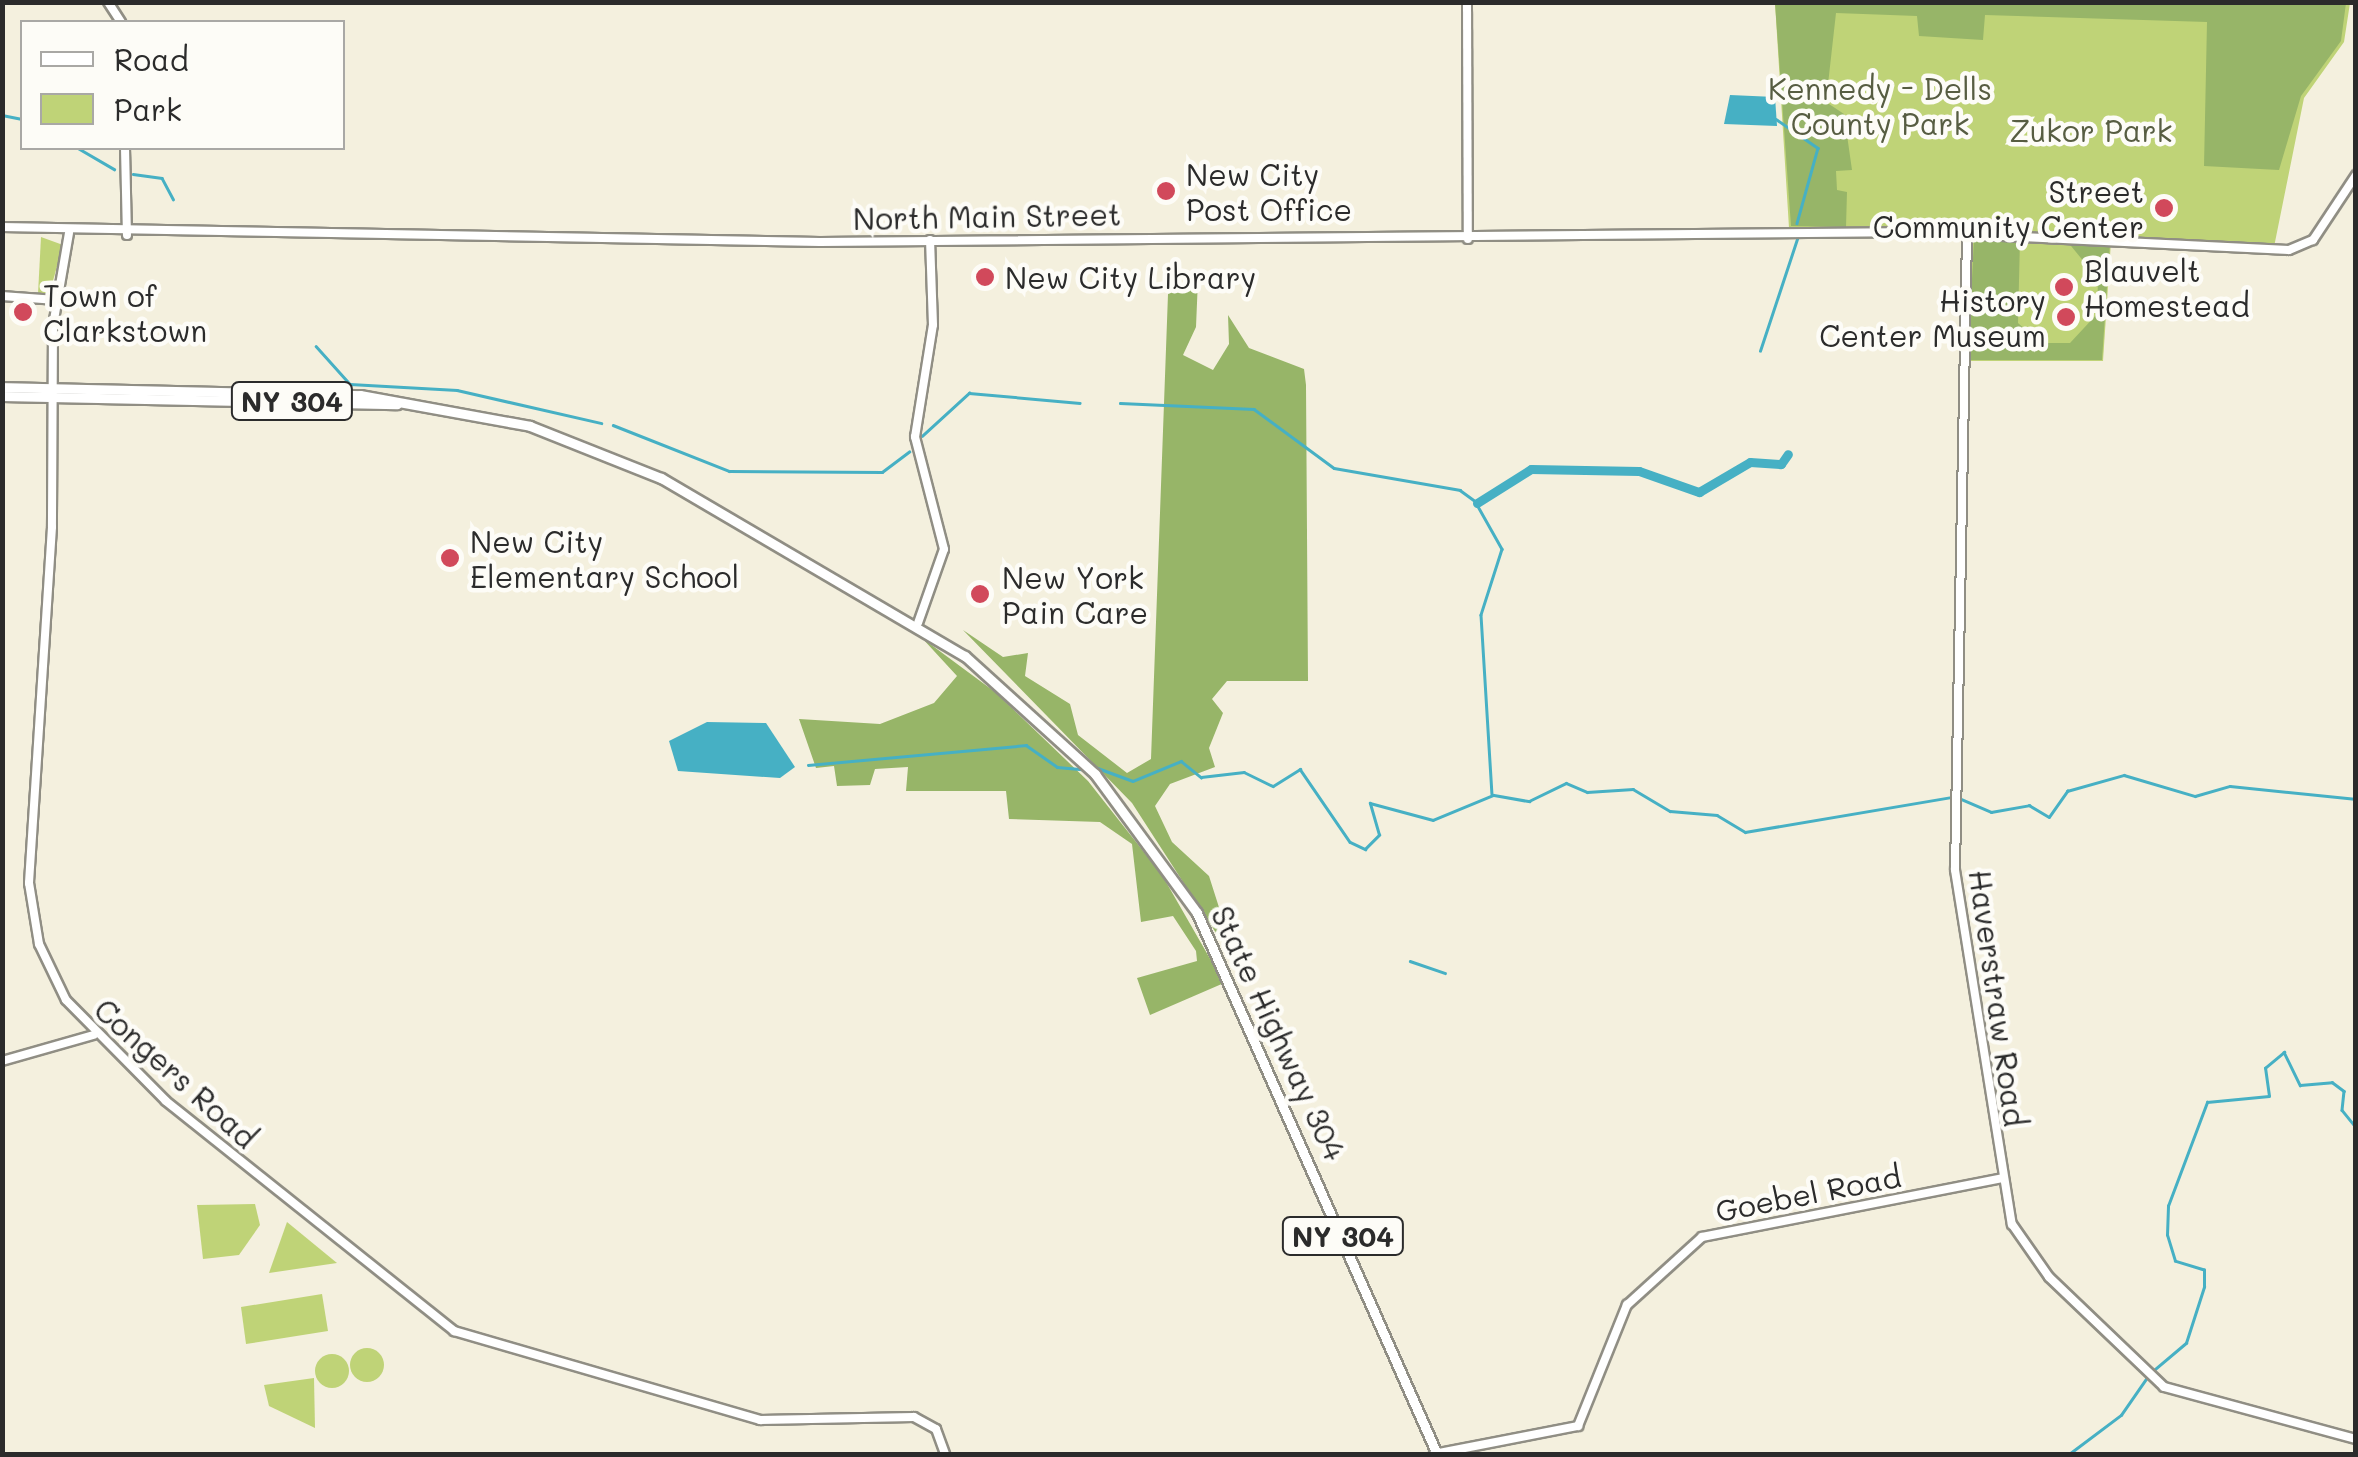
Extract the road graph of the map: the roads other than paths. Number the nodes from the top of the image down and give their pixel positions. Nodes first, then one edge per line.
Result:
1 (1468, 2) edge
2 (125, 150) edge
3 (2356, 175) edge
4 (2, 227) edge
5 (1942, 232) junction
6 (68, 233) junction
7 (1967, 234) junction
8 (127, 235) junction
9 (1468, 239) junction
10 (930, 240) junction
11 (1966, 259) junction
12 (2, 296) edge
13 (56, 300) junction
14 (2, 387) edge
15 (51, 390) junction
16 (2, 396) edge
17 (918, 623) junction
18 (94, 1035) junction
19 (2, 1061) edge
20 (2002, 1178) junction
21 (2356, 1439) edge
22 (944, 1454) edge
23 (1436, 1454) edge

1 - 9 street
2 - 8 street
3 - 7 street, North Main Street
4 - 6 street, North Main Street
5 - 7 street, North Main Street
5 - 9 street, North Main Street
5 - 11 street
6 - 8 street, North Main Street
6 - 13 street, Congers Road
7 - 11 street, Haverstraw Road
8 - 10 street, North Main Street
9 - 10 street, North Main Street
10 - 17 street
11 - 20 street, Haverstraw Road
12 - 13 street
13 - 15 street, Congers Road
14 - 15 main road, State Highway 304 / NY 304
15 - 16 main road, State Highway 304 / NY 304
15 - 17 main road, State Highway 304 / NY 304
15 - 18 street, Congers Road
17 - 23 main road, State Highway 304 / NY 304
18 - 19 street
18 - 22 street, Congers Road
20 - 21 street, Haverstraw Road
20 - 23 street, Goebel Road

